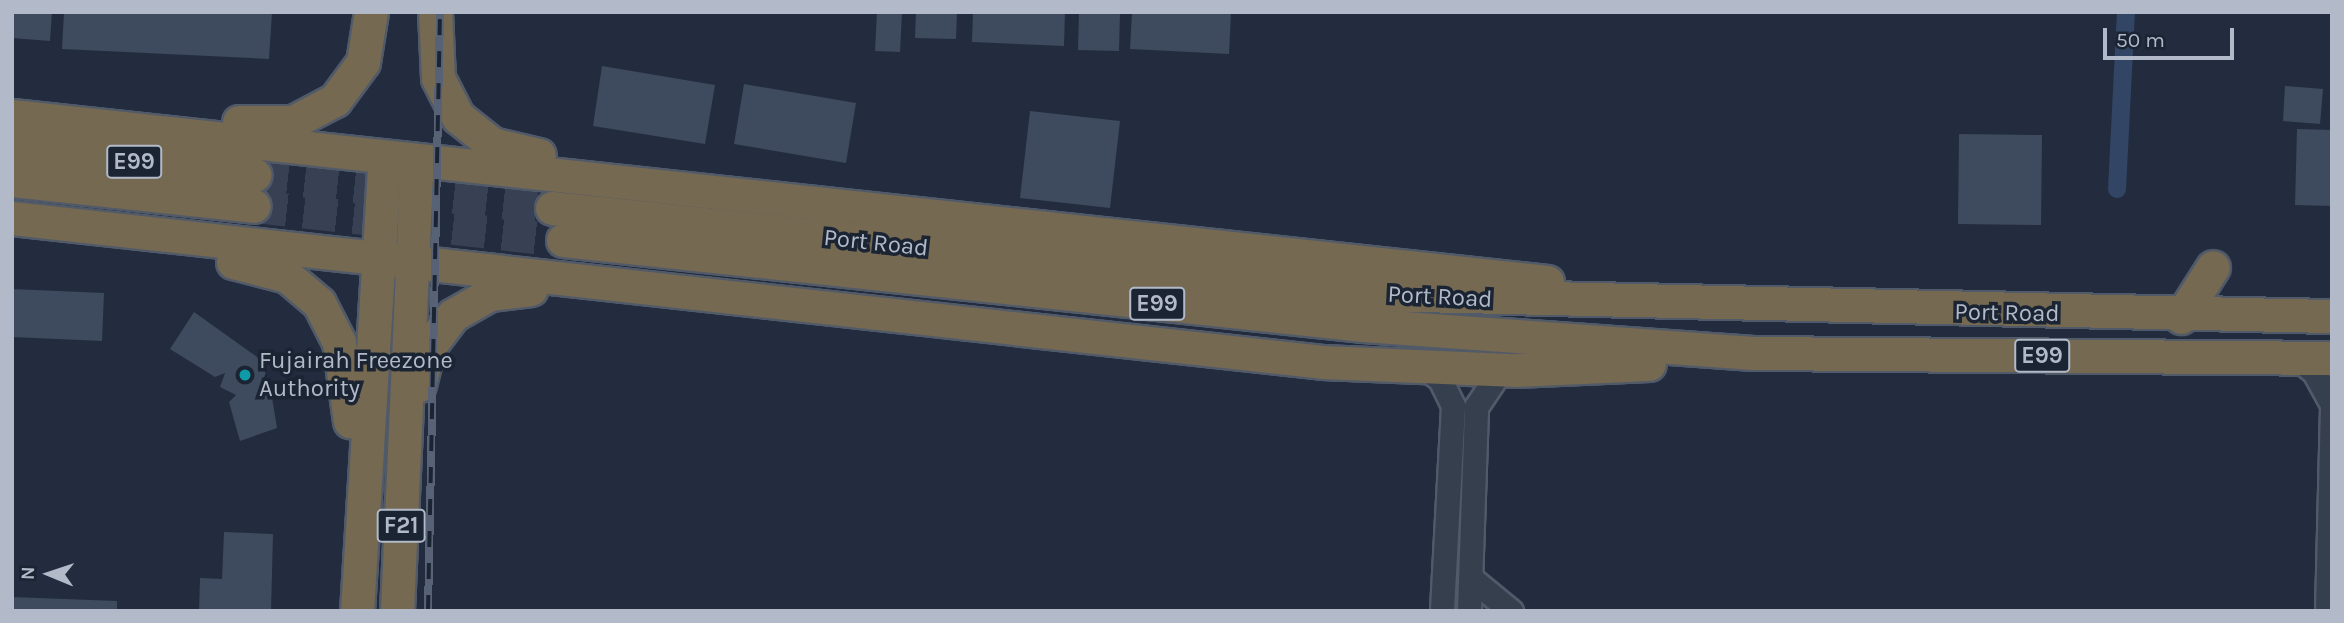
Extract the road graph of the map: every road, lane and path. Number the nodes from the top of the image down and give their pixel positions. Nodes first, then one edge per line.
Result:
1 (371, 12) edge
2 (435, 12) edge
3 (12, 116) edge
4 (153, 132) junction
5 (12, 148) edge
6 (401, 159) junction
7 (12, 180) edge
8 (626, 183) junction
9 (552, 208) tunnel mouth
10 (12, 218) edge
11 (136, 233) junction
12 (562, 240) tunnel mouth
13 (396, 262) junction
14 (2213, 267) dead end
15 (621, 287) junction
16 (1623, 303) junction
17 (2332, 316) edge
18 (2181, 317) junction
19 (1753, 354) junction
20 (2295, 357) junction
21 (2332, 358) edge
22 (1424, 367) junction
23 (1501, 370) junction
24 (2332, 407) edge
25 (404, 441) junction
26 (363, 484) junction
27 (1472, 578) junction
28 (357, 611) edge
29 (397, 611) edge
30 (1442, 611) edge
31 (1469, 611) edge
32 (1511, 611) edge
33 (2327, 611) edge

1 - 4 highway
2 - 8 highway
3 - 4 highway
4 - 6 highway
5 - 7 highway, E99
6 - 8 highway
6 - 13 highway, F21
8 - 16 highway
9 - 16 highway, Port Road / E99
10 - 11 highway
11 - 13 highway
11 - 26 highway
12 - 19 highway, Port Road / E99
13 - 15 highway
13 - 25 highway, F21
13 - 26 highway, F21
14 - 18 highway
15 - 22 highway
15 - 25 highway
16 - 18 highway, Port Road / E99
17 - 18 highway, Port Road / E99
19 - 20 highway, Port Road / E99
19 - 23 highway
20 - 21 highway, Port Road / E99
20 - 24 street
22 - 23 highway
22 - 30 street
23 - 27 street
24 - 33 street
25 - 29 highway, F21
26 - 28 highway, F21
27 - 31 street
27 - 32 street

